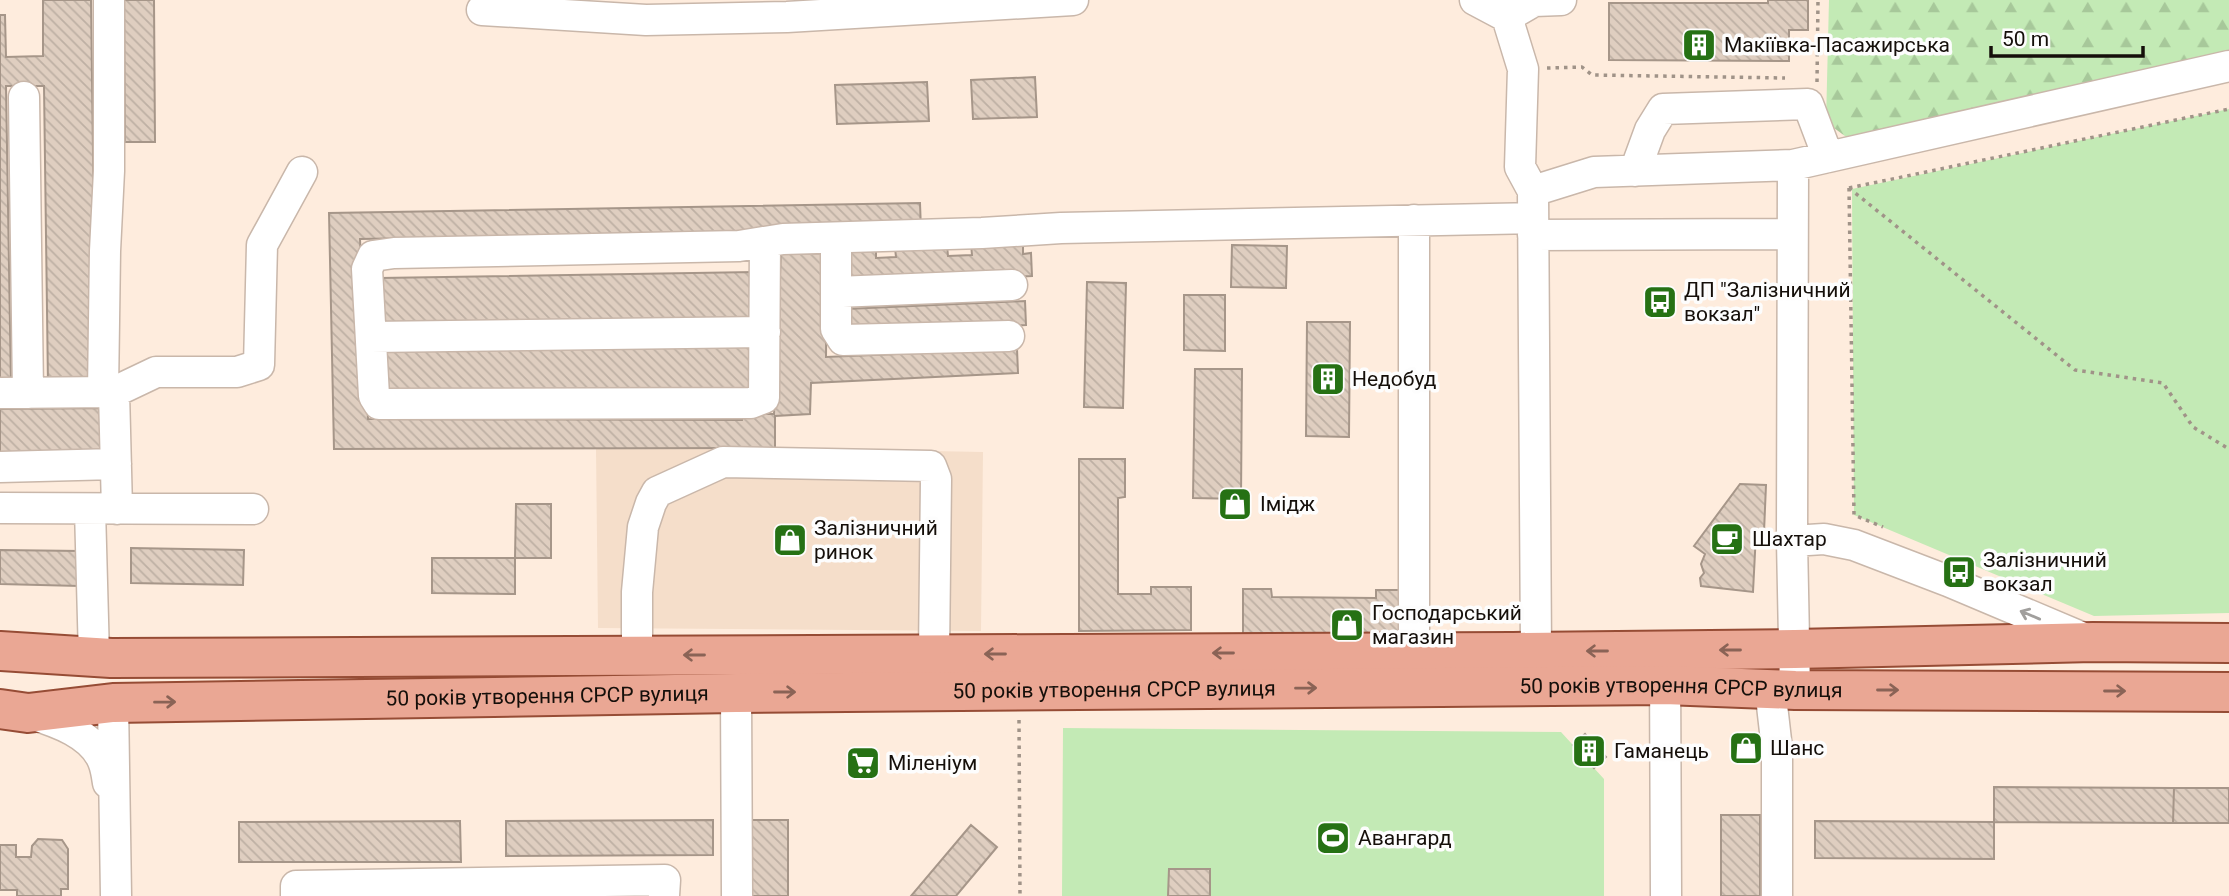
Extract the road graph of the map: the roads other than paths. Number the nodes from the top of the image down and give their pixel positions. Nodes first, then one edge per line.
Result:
1 (109, 0) edge
2 (1073, 0) edge
3 (1475, 0) edge
4 (1560, 0) edge
5 (482, 10) dead end
6 (1507, 17) junction
7 (2229, 66) edge
8 (24, 97) dead end
9 (1828, 157) junction
10 (1793, 165) junction
11 (1635, 171) junction
12 (302, 172) dead end
13 (1533, 215) junction
14 (1414, 220) junction
15 (1793, 234) junction
16 (836, 238) junction
17 (765, 242) junction
18 (1012, 285) dead end
19 (836, 292) junction
20 (765, 332) junction
21 (1009, 336) dead end
22 (371, 337) junction
23 (109, 392) junction
24 (14, 393) edge
25 (116, 464) junction
26 (0, 467) edge
27 (0, 508) edge
28 (104, 509) junction
29 (253, 509) dead end
30 (1792, 541) junction
31 (2093, 642) junction
32 (2229, 643) edge
33 (1795, 649) junction
34 (0, 651) edge
35 (1536, 651) junction
36 (1415, 652) junction
37 (934, 654) junction
38 (636, 656) junction
39 (102, 658) junction
40 (1665, 667) junction
41 (1783, 689) junction
42 (2229, 692) edge
43 (736, 693) junction
44 (113, 703) junction
45 (14, 711) edge
46 (114, 808) junction
47 (116, 896) edge
48 (296, 896) edge
49 (664, 896) edge
50 (737, 896) edge
51 (1666, 896) edge
52 (1777, 896) edge

1 - 23 street
2 - 5 street
3 - 6 street
4 - 6 street
6 - 13 street
7 - 9 street
8 - 24 street
9 - 10 street
9 - 11 street
10 - 11 street
10 - 15 street
11 - 13 street
12 - 23 street
13 - 14 street
13 - 15 street
13 - 35 street
14 - 16 street
14 - 36 street
15 - 30 street
16 - 17 street
16 - 19 street
17 - 20 street
17 - 22 street
18 - 19 street
19 - 21 street
20 - 22 street
20 - 22 street
23 - 24 street
23 - 25 street
25 - 26 street
25 - 28 street
27 - 28 street
28 - 29 street
28 - 39 street
31 -> 30 street
30 - 33 street
31 - 32 main road, 50 років утворення СРСР вулиця
31 - 33 main road, 50 років утворення СРСР вулиця
33 -> 40 main road, 50 років утворення СРСР вулиця
33 - 41 street
34 - 39 main road, 50 років утворення СРСР вулиця
35 - 36 main road, 50 років утворення СРСР вулиця
40 -> 35 main road, 50 років утворення СРСР вулиця
36 -> 37 main road, 50 років утворення СРСР вулиця
37 -> 38 main road, 50 років утворення СРСР вулиця
37 - 38 street
38 - 39 main road, 50 років утворення СРСР вулиця
39 - 44 main road
40 - 41 main road, 50 років утворення СРСР вулиця
43 -> 40 main road, 50 років утворення СРСР вулиця
40 - 51 street
41 -> 42 main road, 50 років утворення СРСР вулиця
41 - 52 street
44 -> 43 main road, 50 років утворення СРСР вулиця
43 - 50 street
44 - 45 main road, 50 років утворення СРСР вулиця
44 - 46 street
45 - 46 street
46 - 47 street
48 - 49 street

